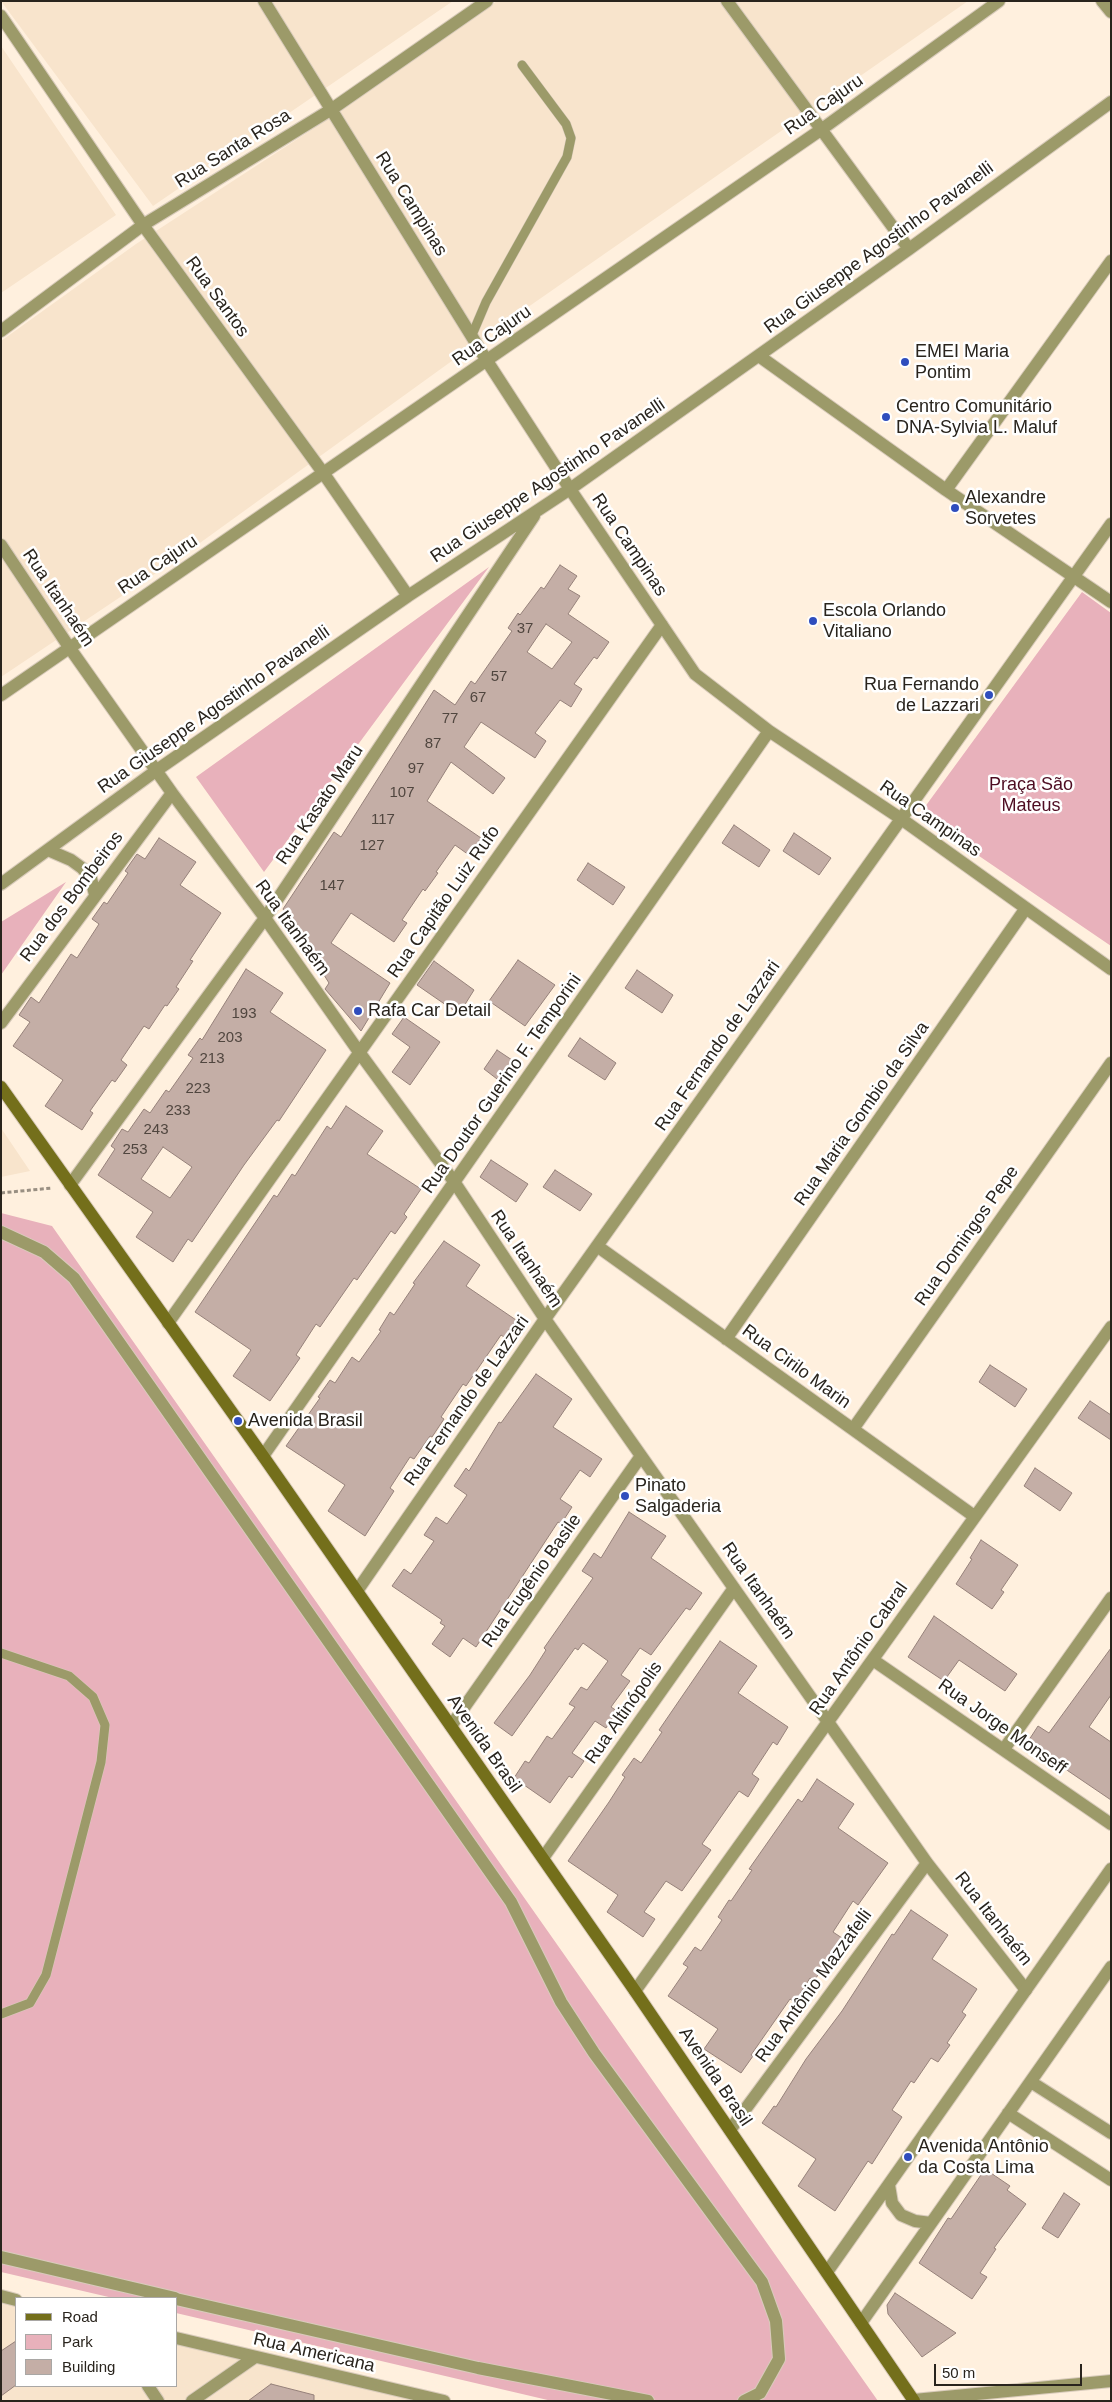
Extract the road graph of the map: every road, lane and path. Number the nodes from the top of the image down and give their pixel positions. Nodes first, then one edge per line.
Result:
1 (264, 1) edge
2 (487, 1) edge
3 (727, 1) edge
4 (999, 1) edge
5 (1102, 1) edge
6 (1111, 12) edge
7 (1, 16) edge
8 (522, 65) dead end
9 (1111, 102) edge
10 (332, 108) junction
11 (822, 129) junction
12 (143, 225) junction
13 (909, 249) junction
14 (1111, 261) edge
15 (1, 331) edge
16 (472, 335) junction
17 (759, 356) junction
18 (487, 360) junction
19 (324, 474) junction
20 (570, 489) junction
21 (946, 490) junction
22 (538, 510) junction
23 (1111, 524) edge
24 (1, 545) edge
25 (1073, 576) junction
26 (408, 596) junction
27 (1111, 602) edge
28 (662, 625) junction
29 (69, 647) junction
30 (1, 695) edge
31 (769, 731) junction
32 (157, 770) junction
33 (172, 793) junction
34 (900, 818) junction
35 (48, 850) junction
36 (1, 884) edge
37 (94, 895) junction
38 (1026, 908) junction
39 (265, 918) junction
40 (1111, 970) edge
41 (1, 1023) edge
42 (359, 1052) junction
43 (1111, 1063) edge
44 (1, 1086) edge
45 (454, 1182) junction
46 (70, 1185) junction
47 (1, 1193) edge
48 (1, 1232) edge
49 (597, 1246) junction
50 (545, 1319) junction
51 (168, 1323) junction
52 (1111, 1327) edge
53 (726, 1339) junction
54 (852, 1429) junction
55 (263, 1456) junction
56 (641, 1456) junction
57 (974, 1516) junction
58 (734, 1588) junction
59 (357, 1591) junction
60 (1111, 1598) edge
61 (1, 1653) edge
62 (873, 1660) junction
63 (829, 1722) junction
64 (451, 1726) junction
65 (1004, 1749) junction
66 (1111, 1824) edge
67 (543, 1858) junction
68 (926, 1863) junction
69 (1111, 1869) edge
70 (1111, 1967) edge
71 (1026, 1990) junction
72 (635, 1991) junction
73 (1, 2014) edge
74 (1031, 2082) junction
75 (1008, 2113) junction
76 (730, 2130) junction
77 (1111, 2133) edge
78 (1111, 2180) edge
79 (889, 2185) junction
80 (931, 2223) junction
81 (1, 2256) edge
82 (827, 2272) junction
83 (1, 2296) edge
84 (172, 2297) edge
85 (178, 2298) edge
86 (15, 2300) edge
87 (861, 2323) junction
88 (178, 2338) edge
89 (255, 2357) junction
90 (1111, 2381) edge
91 (149, 2387) edge
92 (158, 2401) edge
93 (192, 2401) edge
94 (444, 2401) edge
95 (648, 2401) edge
96 (744, 2401) edge
97 (914, 2401) edge

1 - 10 street, Rua Campinas
2 - 10 street, Rua Santa Rosa
3 - 11 street
4 - 11 street, Rua Cajuru
5 - 6 street
7 - 12 street, Rua Santos
8 - 16 lane
9 - 13 street, Rua Giuseppe Agostinho Pavanelli
10 - 12 street, Rua Santa Rosa
10 - 16 street, Rua Campinas
11 - 13 street
11 - 18 street, Rua Cajuru
12 - 15 street, Rua Santa Rosa
12 - 19 street, Rua Santos
13 - 17 street, Rua Giuseppe Agostinho Pavanelli
14 - 21 street
16 - 18 street, Rua Campinas
17 - 20 street, Rua Giuseppe Agostinho Pavanelli
17 - 21 street
18 - 19 street, Rua Cajuru
18 - 20 street, Rua Campinas
19 - 26 street, Rua Santos
19 - 29 street, Rua Cajuru
20 - 22 street, Rua Giuseppe Agostinho Pavanelli
20 - 28 street, Rua Campinas
21 - 25 street
22 - 26 street, Rua Giuseppe Agostinho Pavanelli
22 - 39 street, Rua Kasato Maru
23 - 25 street, Rua Fernando de Lazzari
24 - 29 street, Rua Itanhaém
25 - 27 street
25 - 34 street, Rua Fernando de Lazzari
26 - 32 street, Rua Giuseppe Agostinho Pavanelli
28 - 31 street, Rua Campinas
28 - 42 street, Rua Capitão Luiz Rufo
29 - 30 street, Rua Cajuru
29 - 32 street, Rua Itanhaém
31 - 34 street, Rua Campinas
31 - 45 street, Rua Doutor Guerino F. Temporini
32 - 33 street, Rua Itanhaém
32 - 35 street, Rua Giuseppe Agostinho Pavanelli
33 - 37 street, Rua dos Bombeiros
33 - 39 street, Rua Itanhaém
34 - 38 street, Rua Campinas
34 - 49 street, Rua Fernando de Lazzari
35 - 36 street, Rua Giuseppe Agostinho Pavanelli
35 - 37 street
37 - 41 street, Rua dos Bombeiros
38 - 40 street, Rua Campinas
38 - 53 street, Rua Maria Gombio da Silva
39 - 42 street, Rua Itanhaém
39 - 46 street, Rua Kasato Maru
42 - 45 street, Rua Itanhaém
42 - 51 street, Rua Capitão Luiz Rufo
43 - 54 street, Rua Domingos Pepe
44 - 46 main road, Avenida Brasil
45 - 50 street, Rua Itanhaém
45 - 55 street, Rua Doutor Guerino F. Temporini
46 - 47 path
46 - 51 main road, Avenida Brasil
48 - 96 street
49 - 50 street, Rua Fernando de Lazzari
49 - 53 street, Rua Cirilo Marin
50 - 56 street, Rua Itanhaém
50 - 59 street, Rua Fernando de Lazzari
51 - 55 main road, Avenida Brasil
52 - 57 street, Rua Antônio Cabral
53 - 54 street, Rua Cirilo Marin
54 - 57 street, Rua Cirilo Marin
55 - 59 main road, Avenida Brasil
56 - 58 street, Rua Itanhaém
56 - 64 street, Rua Eugênio Basile
57 - 62 street, Rua Antônio Cabral
58 - 63 street, Rua Itanhaém
58 - 67 street, Rua Altinópolis
59 - 64 main road, Avenida Brasil
60 - 65 street
61 - 73 lane
62 - 63 street, Rua Antônio Cabral
62 - 65 street, Rua Jorge Monseff
63 - 68 street, Rua Itanhaém
63 - 72 street, Rua Antônio Cabral
64 - 67 main road, Avenida Brasil
65 - 66 street, Rua Jorge Monseff
67 - 72 main road, Avenida Brasil
68 - 71 street, Rua Itanhaém
68 - 76 street, Rua Antônio Mazzafelli
69 - 71 street
70 - 74 street
71 - 79 street
72 - 76 main road, Avenida Brasil
74 - 75 street
74 - 77 street
75 - 78 street
75 - 80 street
76 - 82 main road, Avenida Brasil
79 - 80 street
79 - 82 street
80 - 87 street
81 - 84 street
82 - 87 main road, Avenida Brasil
83 - 86 street
85 - 95 street
87 - 97 main road, Avenida Brasil
88 - 89 street, Rua Americana
89 - 93 street
89 - 94 street, Rua Americana
90 - 97 street
91 - 92 street

